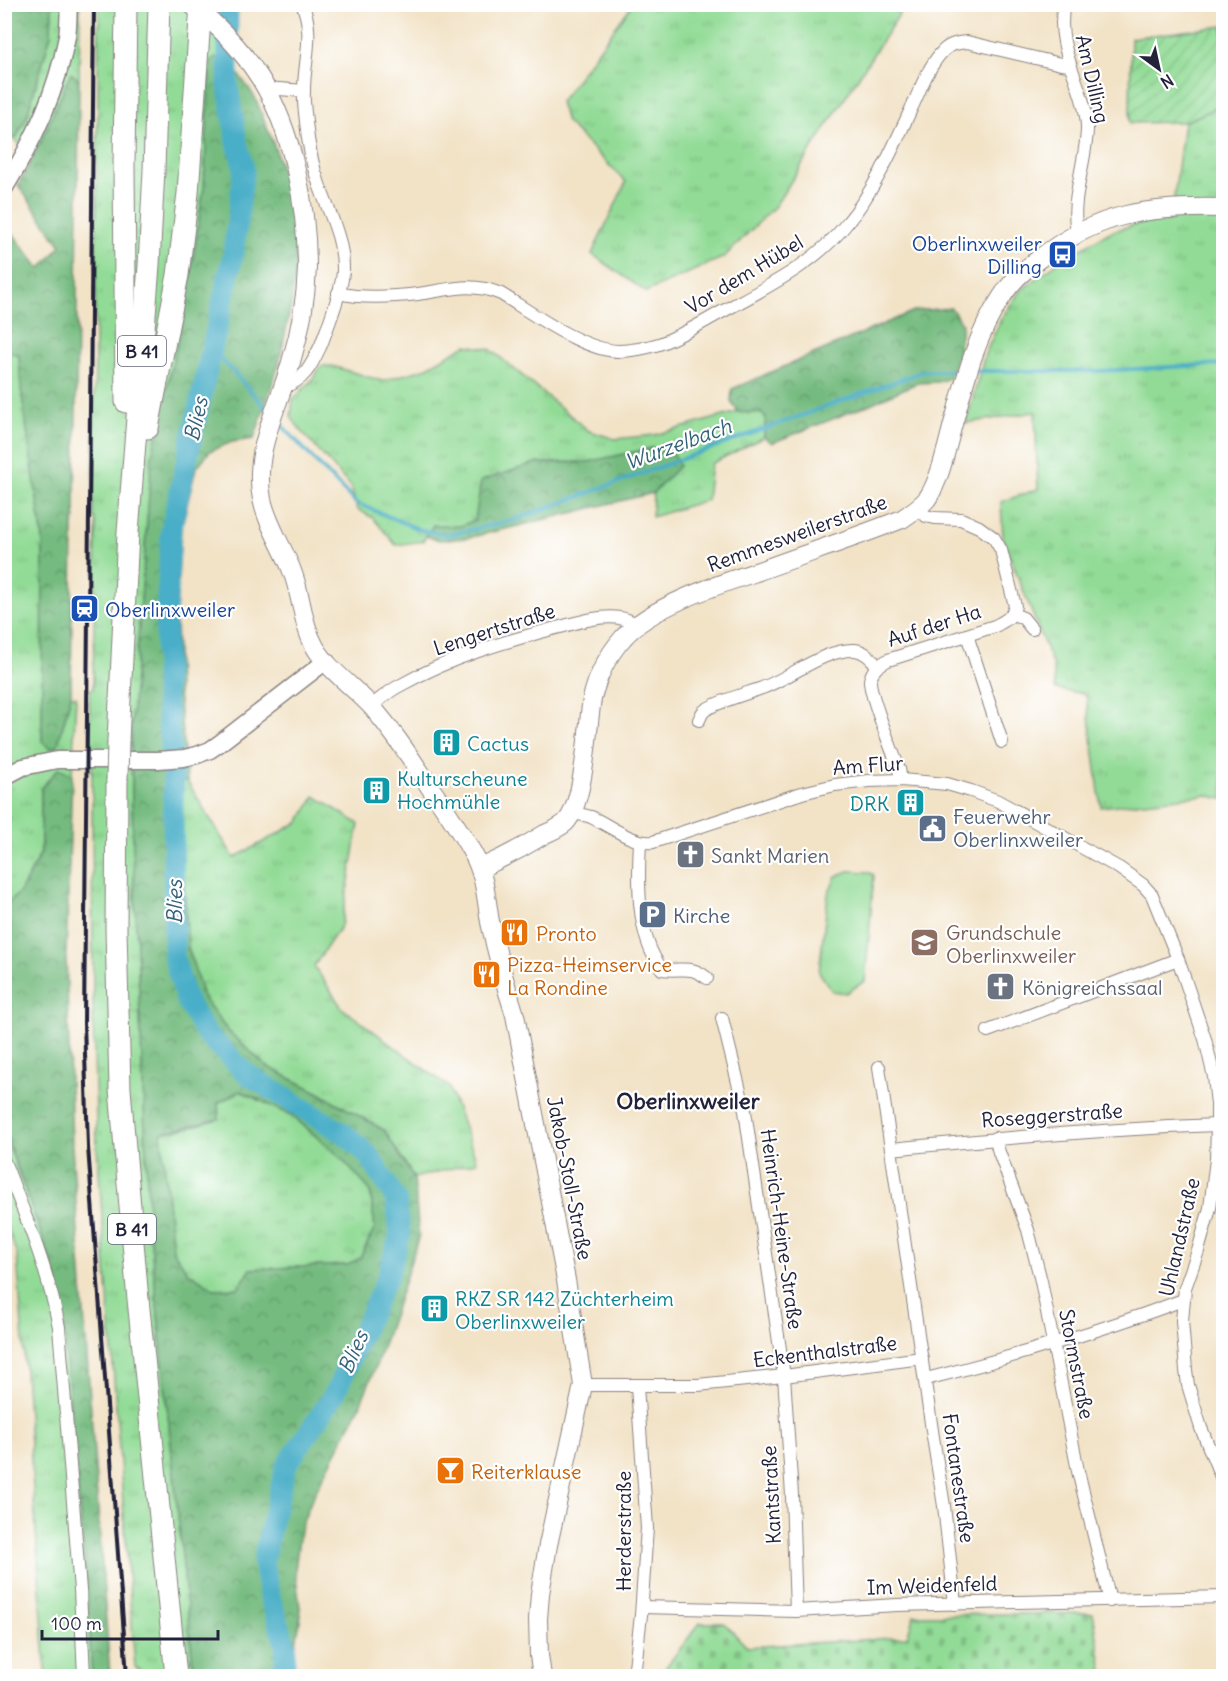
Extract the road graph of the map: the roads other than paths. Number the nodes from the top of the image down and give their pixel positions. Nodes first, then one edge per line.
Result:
1 (69, 4) edge
2 (126, 4) edge
3 (159, 4) edge
4 (302, 4) edge
5 (1064, 4) edge
6 (198, 7) edge
7 (1070, 65) junction
8 (267, 90) junction
9 (304, 91) junction
10 (4, 189) edge
11 (1224, 208) edge
12 (1078, 232) junction
13 (338, 293) junction
14 (280, 395) junction
15 (918, 508) junction
16 (128, 532) junction
17 (1013, 614) junction
18 (637, 625) junction
19 (1032, 629) dead end
20 (967, 635) junction
21 (326, 661) junction
22 (878, 665) junction
23 (371, 706) junction
24 (699, 720) dead end
25 (1002, 742) dead end
26 (4, 777) edge
27 (901, 780) junction
28 (572, 813) junction
29 (640, 842) junction
30 (481, 868) junction
31 (1152, 895) joint
32 (1178, 959) junction
33 (707, 978) dead end
34 (722, 1018) dead end
35 (988, 1031) dead end
36 (879, 1066) dead end
37 (1217, 1125) junction
38 (995, 1138) junction
39 (891, 1149) junction
40 (4, 1161) edge
41 (1183, 1300) junction
42 (1054, 1345) junction
43 (922, 1358) junction
44 (784, 1376) junction
45 (926, 1379) junction
46 (583, 1385) junction
47 (637, 1386) junction
48 (1224, 1485) edge
49 (1224, 1597) edge
50 (1110, 1601) junction
51 (956, 1604) junction
52 (642, 1607) junction
53 (796, 1611) junction
54 (84, 1677) edge
55 (176, 1677) edge
56 (542, 1677) edge
57 (634, 1677) edge

1 - 10 street
2 - 16 highway
3 - 16 highway, B 41
4 - 9 street
5 - 7 street, Am Dilling
6 - 8 main road, Jakob-Stoll-Straße
6 - 16 highway
7 - 12 street, Am Dilling
7 - 13 street, Vor dem Hübel
8 - 9 street
8 - 14 main road, Jakob-Stoll-Straße
9 - 13 street
11 - 12 main road, Remmesweilerstraße
12 - 15 main road, Remmesweilerstraße
13 - 14 street
14 - 21 main road, Jakob-Stoll-Straße
15 - 17 street
15 - 18 main road, Remmesweilerstraße
16 - 55 highway, B 41, bridge
17 - 19 street
17 - 20 street, Auf der Ha
18 - 23 street, Lengertstraße
18 - 28 main road, Remmesweilerstraße
20 - 22 street, Auf der Ha
20 - 25 street
21 - 23 main road, Jakob-Stoll-Straße
21 - 26 street
22 - 24 street
22 - 27 street, Auf der Ha
23 - 30 main road, Jakob-Stoll-Straße
27 - 29 street, Am Flur
27 - 31 street, Am Flur
28 - 29 street
28 - 30 main road
29 - 33 street
30 - 46 main road, Jakob-Stoll-Straße
31 - 32 street, Uhlandstraße
32 - 35 street
32 - 37 street, Uhlandstraße
34 - 44 street, Heinrich-Heine-Straße
36 - 39 street, Eckenthalstraße
37 - 38 street, Roseggerstraße
37 - 41 street, Uhlandstraße
38 - 39 street, Roseggerstraße
38 - 42 street, Stormstraße
39 - 43 street, Eckenthalstraße
40 - 54 street
41 - 42 street
41 - 48 street, Uhlandstraße
42 - 45 street
42 - 50 street, Stormstraße
43 - 44 street, Eckenthalstraße
43 - 45 street, Fontanestraße
44 - 47 street, Eckenthalstraße
44 - 53 street, Kantstraße
45 - 51 street, Fontanestraße
46 - 47 street, Eckenthalstraße
46 - 56 main road, Jakob-Stoll-Straße
47 - 52 street, Herderstraße
49 - 50 street, Im Weidenfeld
50 - 51 street, Im Weidenfeld
51 - 53 street, Im Weidenfeld
52 - 53 street, Im Weidenfeld
52 - 57 street, Herderstraße

